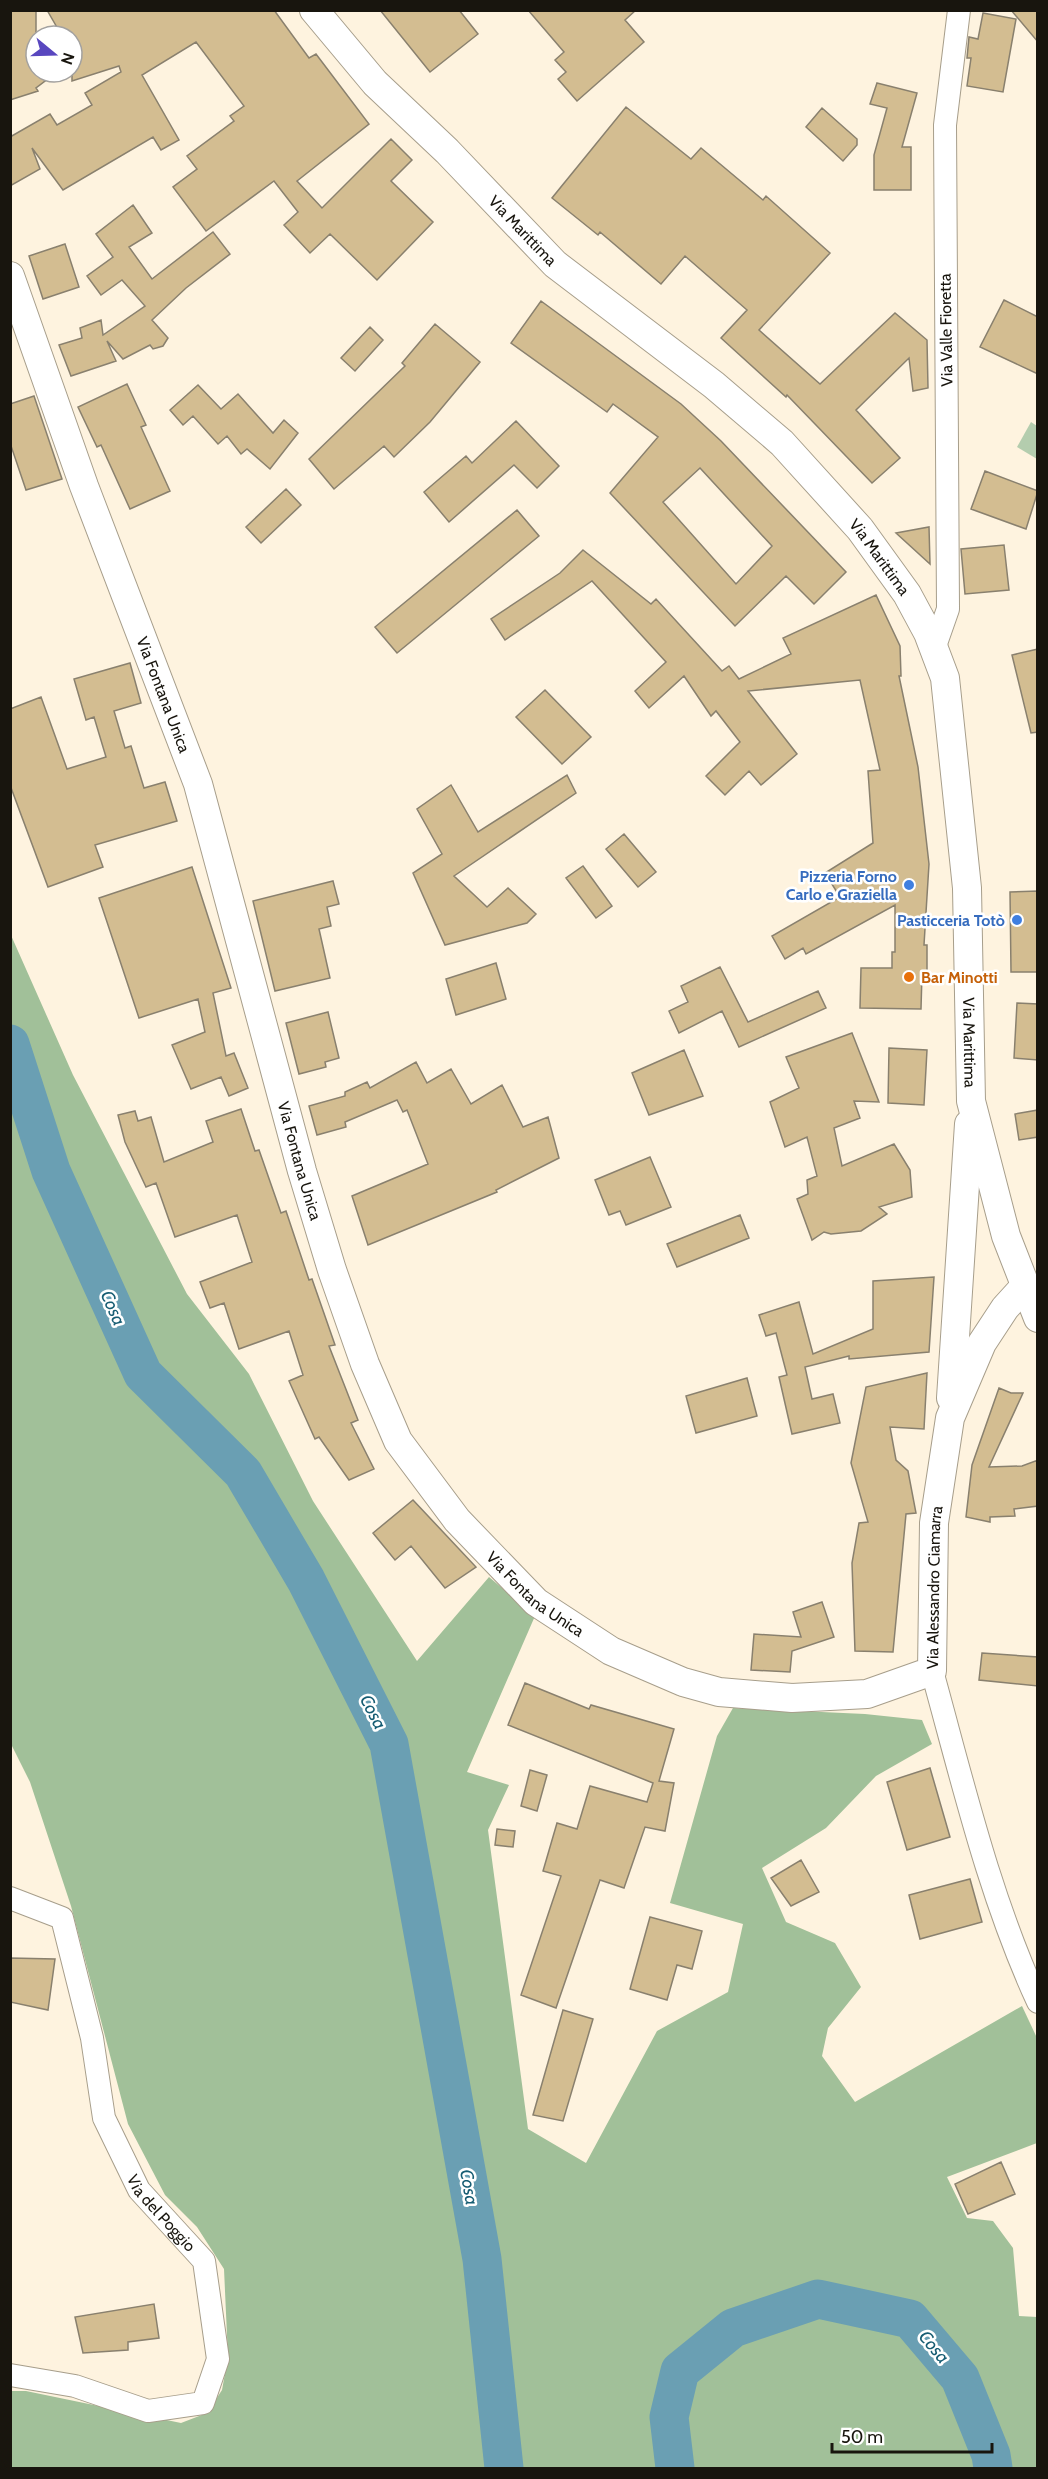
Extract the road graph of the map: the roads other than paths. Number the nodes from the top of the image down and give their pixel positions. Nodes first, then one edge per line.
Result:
1 (314, 10) edge
2 (959, 10) edge
3 (10, 276) edge
4 (934, 649) junction
5 (971, 1101) junction
6 (1031, 1278) edge
7 (1038, 1318) edge
8 (950, 1418) junction
9 (932, 1671) junction
10 (10, 1898) edge
11 (1038, 2002) edge
12 (10, 2375) edge

1 - 4 main road, Via Marittima
2 - 4 street, Via Valle Fioretta
3 - 9 main road, Via Fontana Unica
4 - 5 main road, Via Marittima
5 - 6 main road, Via Marittima
5 - 8 main road
6 - 7 main road, Via Marittima
6 - 8 main road, Via Alessandro Ciamarra
8 - 9 main road, Via Alessandro Ciamarra
9 - 11 street, Via Alessandro Ciamarra
10 - 12 street, Via del Poggio

